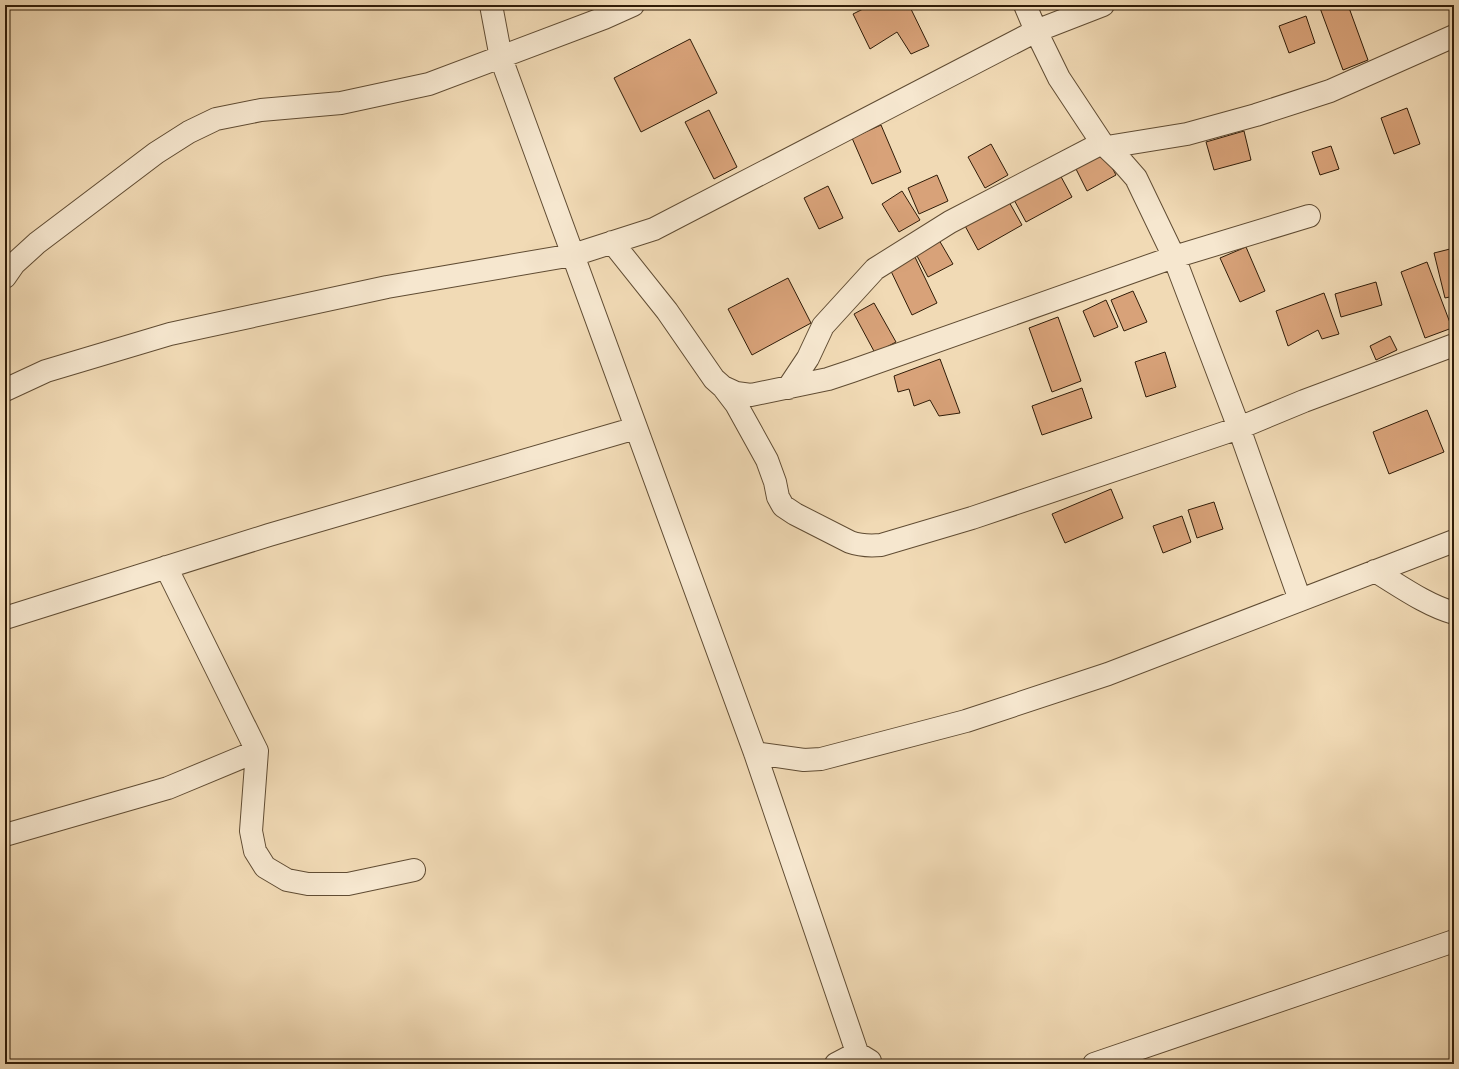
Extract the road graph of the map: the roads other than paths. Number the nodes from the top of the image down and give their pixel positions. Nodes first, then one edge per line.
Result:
1 (491, 5) edge
2 (633, 5) edge
3 (1025, 5) edge
4 (1103, 5) edge
5 (1036, 31) junction
6 (1454, 36) edge
7 (501, 58) junction
8 (1105, 145) junction
9 (1309, 216) dead end
10 (612, 242) junction
11 (573, 255) junction
12 (1174, 257) junction
13 (8, 266) edge
14 (1454, 345) edge
15 (723, 387) junction
16 (788, 388) junction
17 (5, 390) edge
18 (636, 428) junction
19 (1239, 428) junction
20 (1454, 541) edge
21 (166, 567) junction
22 (1375, 571) junction
23 (1300, 600) junction
24 (1454, 613) edge
25 (5, 618) edge
26 (257, 751) junction
27 (755, 753) junction
28 (5, 835) edge
29 (414, 870) dead end
30 (1454, 941) edge
31 (864, 1060) edge
32 (836, 1064) edge
33 (1094, 1064) edge

1 - 7 street
2 - 7 street
3 - 5 street
4 - 5 street
5 - 8 street
5 - 10 street
6 - 8 street
7 - 11 street
7 - 13 street
8 - 12 street
8 - 16 street
9 - 12 street
10 - 11 street
10 - 15 street
11 - 17 street
11 - 18 street
12 - 16 street
12 - 19 street
14 - 19 street
15 - 16 street
15 - 19 street
18 - 21 street
18 - 27 street
19 - 23 street
20 - 22 street
21 - 25 street
21 - 26 street
22 - 23 street
22 - 24 street
23 - 27 street
26 - 28 street
26 - 29 street
27 - 31 street
30 - 33 street
31 - 32 street

